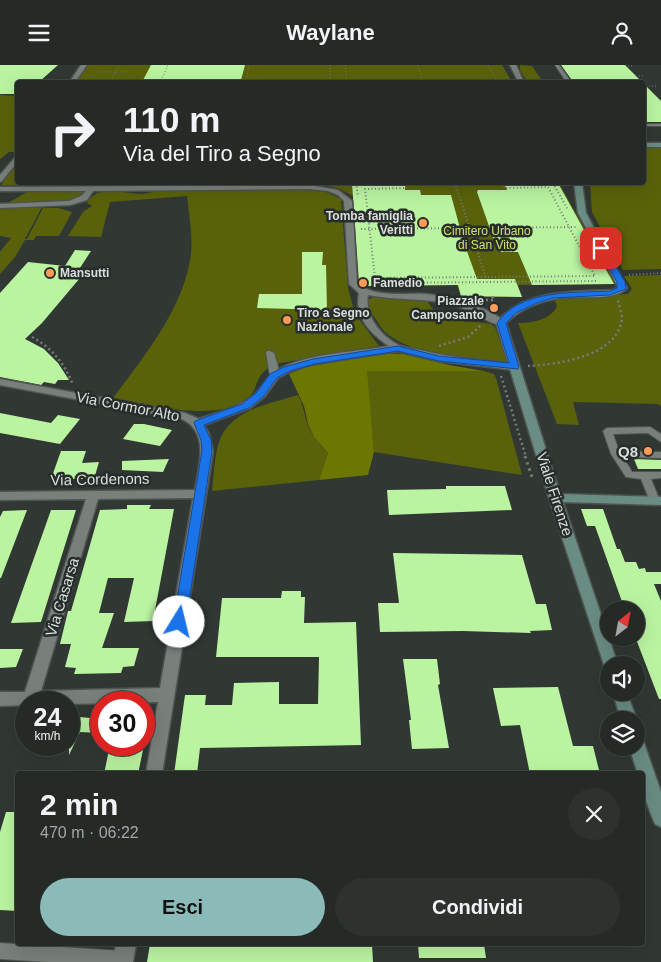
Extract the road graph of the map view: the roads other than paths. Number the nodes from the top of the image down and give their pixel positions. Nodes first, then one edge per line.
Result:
1 (84, 65) edge
2 (513, 65) edge
3 (557, 65) edge
4 (73, 80) edge
5 (520, 80) edge
6 (568, 80) edge
7 (646, 125) edge
8 (661, 125) edge
9 (646, 145) edge
10 (661, 145) edge
11 (15, 160) edge
12 (0, 180) edge
13 (578, 185) edge
14 (92, 188) junction
15 (0, 189) edge
16 (0, 206) edge
17 (364, 292) junction
18 (501, 323) junction
19 (398, 349) junction
20 (270, 353) dead end
21 (515, 367) junction
22 (274, 376) junction
23 (0, 381) edge
24 (199, 423) junction
25 (661, 439) edge
26 (616, 454) junction
27 (661, 455) edge
28 (645, 475) junction
29 (661, 475) edge
30 (200, 494) junction
31 (93, 495) junction
32 (0, 496) edge
33 (555, 498) junction
34 (658, 501) edge
35 (607, 656) edge
36 (34, 691) edge
37 (167, 695) junction
38 (80, 697) edge
39 (0, 699) edge
40 (15, 699) edge
41 (640, 756) edge
42 (154, 771) edge
43 (661, 818) edge
44 (0, 951) edge
45 (124, 955) edge

1 - 4 street
2 - 5 street
3 - 6 lane
7 - 8 lane
9 - 10 street
11 - 12 street
13 - 18 street
14 - 15 street
14 - 16 street
14 - 17 street
17 - 18 street
17 - 19 street
18 - 21 street, Viale Firenze
19 - 21 street
19 - 22 street
20 - 22 lane
21 - 33 street, Viale Firenze
22 - 24 street
23 - 24 street, Via Cormor Alto
24 - 30 street, Via Cormor Alto
25 - 26 lane
26 - 27 lane
26 - 28 lane
28 - 29 lane
28 - 34 lane
30 - 31 street, Via Cordenons
30 - 37 street, Via Cormor Alto
31 - 32 street, Via Cordenons
31 - 36 street, Via Casarsa
33 - 34 street
33 - 35 street, Viale Firenze
37 - 38 street
37 - 42 street, Via Cormor Alto
39 - 40 street
41 - 43 street
44 - 45 lane

